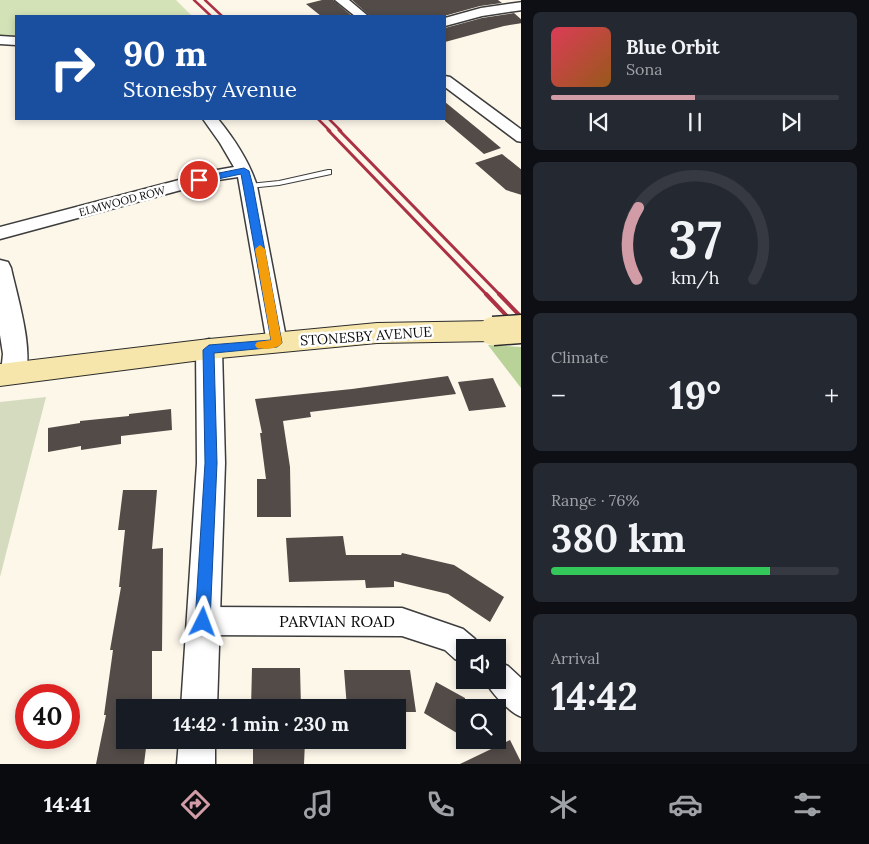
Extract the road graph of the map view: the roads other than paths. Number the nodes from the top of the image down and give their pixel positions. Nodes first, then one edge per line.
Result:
1 (341, 0) edge
2 (521, 6) edge
3 (361, 15) edge
4 (446, 22) edge
5 (0, 40) edge
6 (15, 41) edge
7 (446, 81) edge
8 (211, 120) edge
9 (521, 137) edge
10 (328, 172) dead end
11 (246, 178) junction
12 (0, 233) edge
13 (0, 268) edge
14 (521, 329) edge
15 (277, 343) junction
16 (209, 350) junction
17 (7, 374) edge
18 (203, 622) junction
19 (456, 642) edge
20 (506, 684) edge
21 (199, 699) edge
22 (521, 702) edge
23 (197, 749) edge
24 (196, 764) edge

1 - 3 street
2 - 4 street
5 - 6 street
7 - 9 street
8 - 11 street
10 - 11 lane
11 - 12 street, ELMWOOD ROW
11 - 15 street
13 - 17 street
14 - 15 main road, STONESBY AVENUE, bridge
15 - 16 main road, STONESBY AVENUE
16 - 17 main road, STONESBY AVENUE
16 - 18 street
18 - 19 street, PARVIAN ROAD
18 - 21 street
20 - 22 street
23 - 24 street

